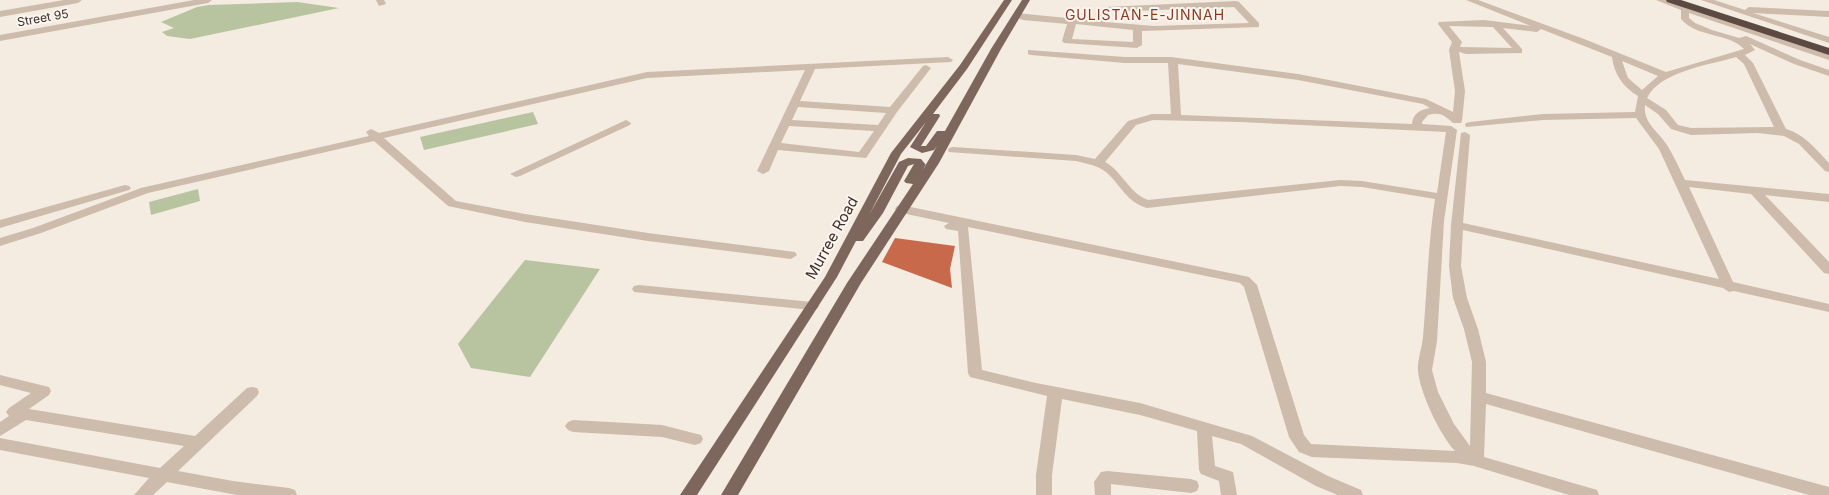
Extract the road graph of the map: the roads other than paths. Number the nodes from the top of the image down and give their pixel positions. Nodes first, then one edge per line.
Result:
1 (78, 0) edge
2 (208, 0) edge
3 (1008, 0) edge
4 (1026, 0) edge
5 (1470, 0) edge
6 (1660, 0) edge
7 (1695, 0) edge
8 (1705, 0) edge
9 (1778, 0) edge
10 (1190, 3) edge
11 (1678, 5) edge
12 (1734, 9) junction
13 (1789, 12) junction
14 (0, 14) edge
15 (1829, 14) edge
16 (1016, 16) junction
17 (1072, 21) junction
18 (1100, 24) junction
19 (1495, 24) junction
20 (1138, 27) junction
21 (1546, 28) junction
22 (0, 38) edge
23 (1829, 42) edge
24 (1454, 48) junction
25 (996, 50) junction
26 (1031, 52) dead end
27 (1829, 52) edge
28 (1739, 54) junction
29 (1616, 55) junction
30 (1829, 57) edge
31 (948, 60) dead end
32 (1173, 61) junction
33 (915, 62) junction
34 (964, 67) junction
35 (811, 68) junction
36 (926, 68) dead end
37 (1829, 73) edge
38 (1667, 76) junction
39 (1642, 97) junction
40 (794, 104) junction
41 (893, 110) junction
42 (1443, 110) junction
43 (1641, 115) junction
44 (1176, 118) junction
45 (626, 123) dead end
46 (786, 123) junction
47 (1417, 127) junction
48 (880, 128) junction
49 (1459, 128) junction
50 (1781, 131) junction
51 (373, 134) junction
52 (775, 146) junction
53 (953, 150) dead end
54 (1097, 163) junction
55 (1828, 167) edge
56 (763, 171) dead end
57 (516, 174) dead end
58 (1680, 183) junction
59 (144, 186) junction
60 (1755, 191) junction
61 (1442, 197) junction
62 (1829, 198) edge
63 (52, 208) junction
64 (901, 209) junction
65 (913, 218) dead end
66 (0, 224) edge
67 (53, 224) junction
68 (1457, 225) junction
69 (0, 242) edge
70 (791, 255) dead end
71 (1829, 270) edge
72 (831, 277) junction
73 (854, 283) junction
74 (1729, 288) junction
75 (639, 289) dead end
76 (812, 306) junction
77 (1829, 308) edge
78 (0, 380) edge
79 (252, 392) dead end
80 (1055, 392) junction
81 (1480, 397) junction
82 (24, 414) junction
83 (573, 426) dead end
84 (1204, 428) junction
85 (0, 430) edge
86 (695, 439) dead end
87 (197, 442) junction
88 (0, 444) edge
89 (1474, 460) junction
90 (164, 474) junction
91 (1191, 486) dead end
92 (1829, 494) edge
93 (142, 495) edge
94 (289, 495) edge
95 (688, 495) edge
96 (729, 495) edge
97 (1044, 495) edge
98 (1103, 495) edge
99 (1229, 495) edge
100 (1355, 495) edge
101 (1592, 495) edge

1 - 14 street
2 - 22 street, Street 95
3 - 34 main road, Murree Road
4 - 16 main road
5 - 21 street
6 - 11 street
7 - 23 highway
8 - 12 street
9 - 13 street
10 - 18 street
10 - 20 street
11 - 27 highway
11 - 28 street
11 - 30 street
11 - 37 street
12 - 13 street
12 - 23 street
13 - 15 street
16 - 17 street
16 - 25 main road
17 - 18 street
17 - 20 street
18 - 20 street
19 - 21 street
19 - 24 street
19 - 24 street
21 - 29 street
24 - 49 street
25 - 34 main road
25 - 64 main road
26 - 32 street
28 - 38 street
28 - 50 street
29 - 38 street
29 - 39 street
31 - 33 street
32 - 42 street
32 - 44 street
33 - 35 street
33 - 51 street
34 - 72 main road, Murree Road
35 - 40 street
35 - 51 street
36 - 41 street
38 - 39 street
39 - 43 street
39 - 50 street
40 - 41 street
40 - 46 street
41 - 48 street
42 - 47 street
42 - 49 street
43 - 49 street
43 - 58 street
44 - 47 street
44 - 54 street
45 - 57 street
46 - 48 street
46 - 52 street
47 - 49 street
48 - 52 street
49 - 61 street
49 - 68 street
50 - 55 street
51 - 59 street
51 - 70 street
52 - 56 street
53 - 54 street
54 - 61 street
58 - 60 street
58 - 74 street
59 - 63 street
59 - 67 street
60 - 62 street
60 - 71 street
61 - 89 street
63 - 66 street
63 - 67 street
64 - 73 main road
64 - 89 street
65 - 80 street
67 - 69 street
68 - 74 street
68 - 81 street
72 - 73 main road
72 - 76 main road, Murree Road
73 - 96 main road
74 - 77 street
75 - 76 street
76 - 95 main road, Murree Road
78 - 82 street
79 - 87 street
80 - 84 street
80 - 97 street
81 - 89 street
81 - 92 street
82 - 85 street
82 - 87 street
83 - 86 street
84 - 99 street
84 - 100 street
87 - 90 street
88 - 90 street
89 - 101 street
90 - 93 street
90 - 94 street
91 - 98 street

